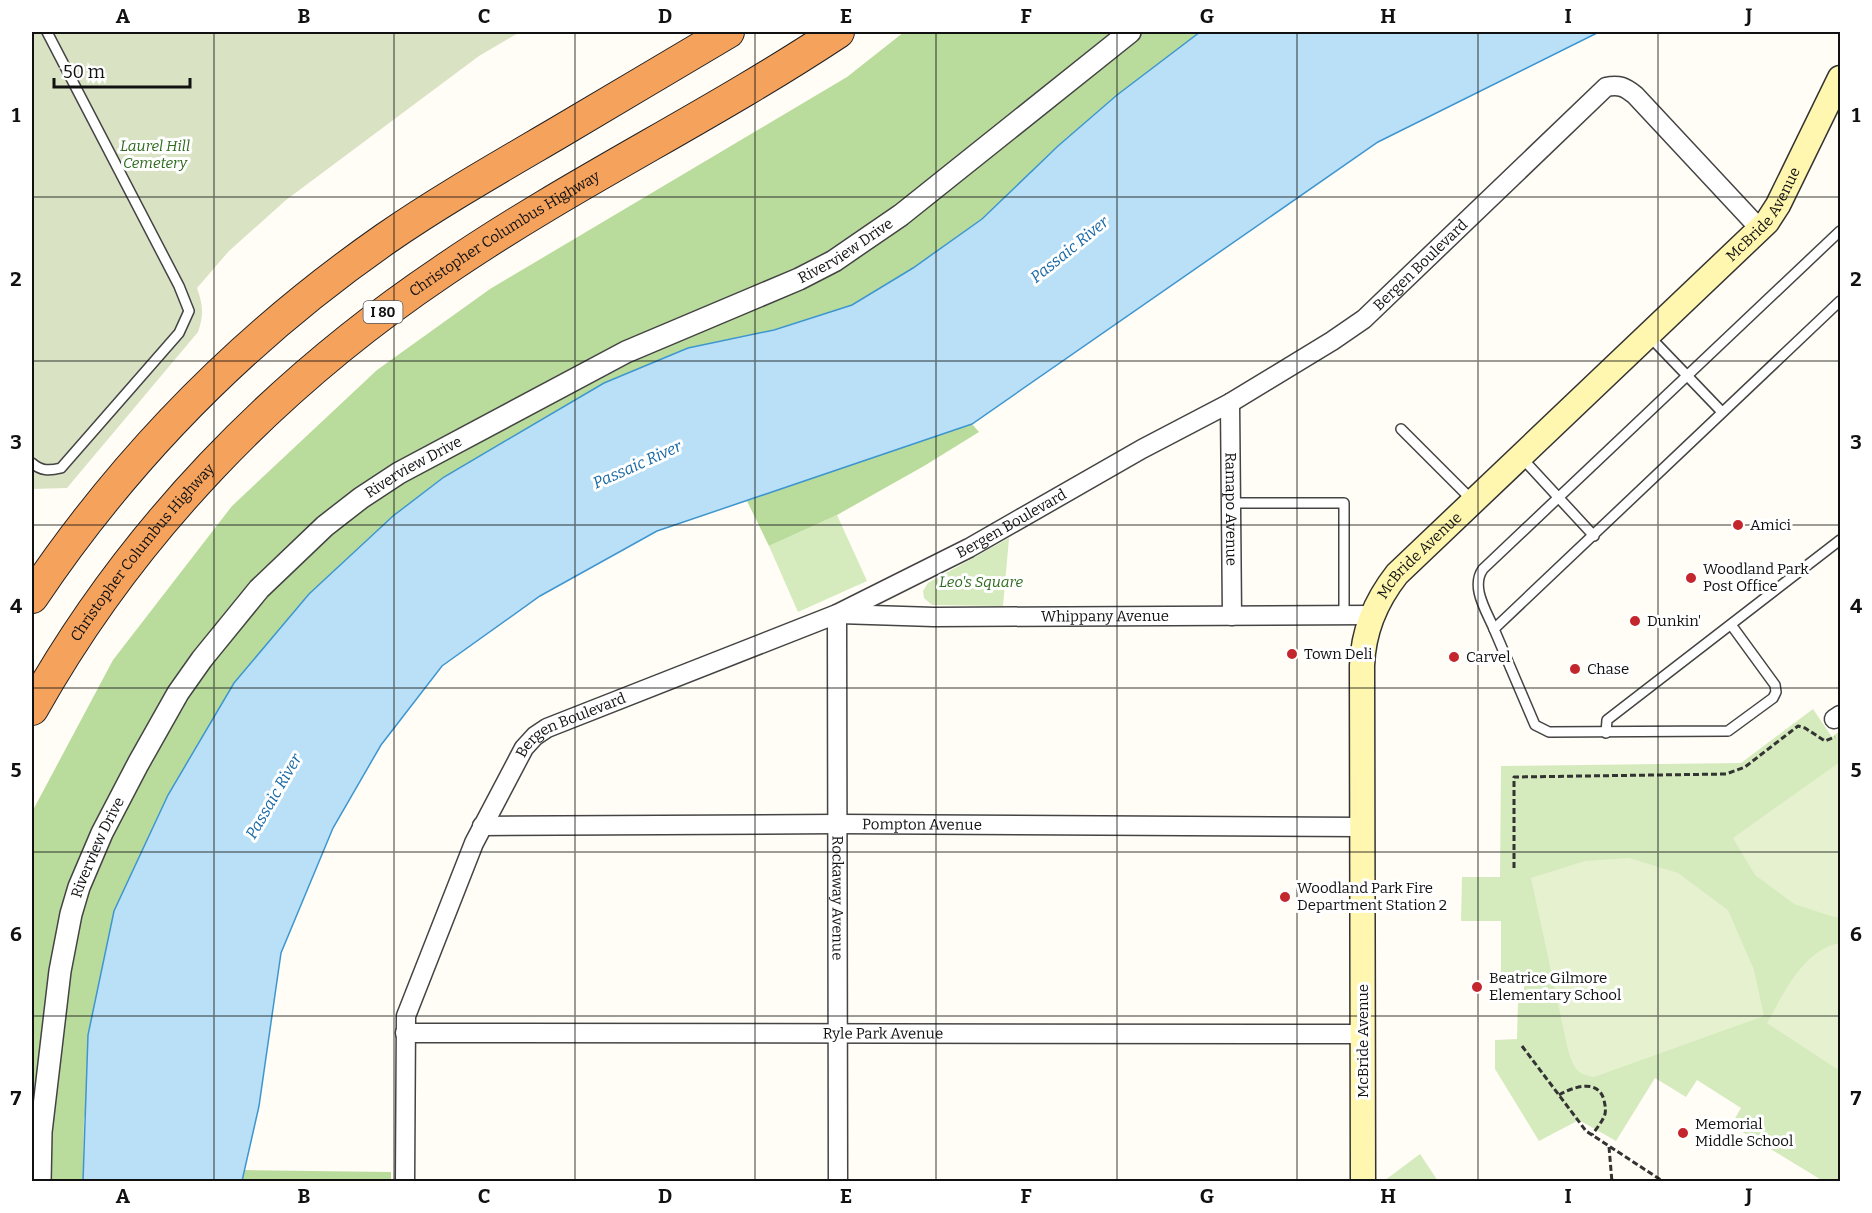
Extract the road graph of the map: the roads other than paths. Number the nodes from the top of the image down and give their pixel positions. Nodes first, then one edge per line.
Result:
1 (47, 32) edge
2 (728, 32) edge
3 (838, 32) edge
4 (1130, 32) edge
5 (1840, 78) edge
6 (1835, 104) edge
7 (1760, 229) junction
8 (1840, 231) edge
9 (1839, 304) edge
10 (1648, 335) junction
11 (1687, 376) junction
12 (1230, 403) junction
13 (1722, 412) junction
14 (1401, 429) dead end
15 (1521, 456) junction
16 (32, 462) edge
17 (1558, 498) junction
18 (1473, 501) junction
19 (1230, 503) junction
20 (1594, 536) junction
21 (1840, 540) edge
22 (32, 597) edge
23 (837, 614) junction
24 (1344, 615) junction
25 (1372, 615) junction
26 (1232, 616) junction
27 (1732, 626) junction
28 (1494, 629) junction
29 (32, 709) edge
30 (1606, 733) junction
31 (838, 824) junction
32 (482, 826) junction
33 (1361, 826) junction
34 (405, 1033) junction
35 (838, 1033) junction
36 (1363, 1034) junction
37 (40, 1182) edge
38 (405, 1182) edge
39 (838, 1182) edge
40 (1363, 1182) edge

1 - 16 lane
2 - 22 highway
3 - 29 highway, Christopher Columbus Highway / I 80
4 - 37 street, Riverview Drive
5 - 6 main road, McBride Avenue
6 - 7 main road, McBride Avenue
7 - 10 main road, McBride Avenue
7 - 12 street, Bergen Boulevard
8 - 11 lane
9 - 13 lane
10 - 11 lane
10 - 15 main road, McBride Avenue
11 - 13 lane
11 - 17 lane
12 - 19 street, Ramapo Avenue
12 - 23 street, Bergen Boulevard
13 - 20 lane
14 - 18 lane
15 - 17 lane
15 - 18 main road, McBride Avenue
17 - 20 lane
17 - 28 lane
18 - 25 main road, McBride Avenue
19 - 24 lane
19 - 26 street, Ramapo Avenue
20 - 28 lane
21 - 27 lane
23 - 26 street, Whippany Avenue
23 - 31 street, Rockaway Avenue
23 - 32 street, Bergen Boulevard
24 - 25 street, Whippany Avenue
24 - 26 street, Whippany Avenue
25 - 33 main road, McBride Avenue
27 - 30 lane
27 - 30 lane
28 - 30 lane
31 - 32 street, Pompton Avenue
31 - 33 street, Pompton Avenue
31 - 35 street, Rockaway Avenue
32 - 34 street, Bergen Boulevard
33 - 36 main road, McBride Avenue
34 - 35 street, Ryle Park Avenue
34 - 38 street, Bergen Boulevard
35 - 36 street, Ryle Park Avenue
35 - 39 street, Rockaway Avenue
36 - 40 main road, McBride Avenue

